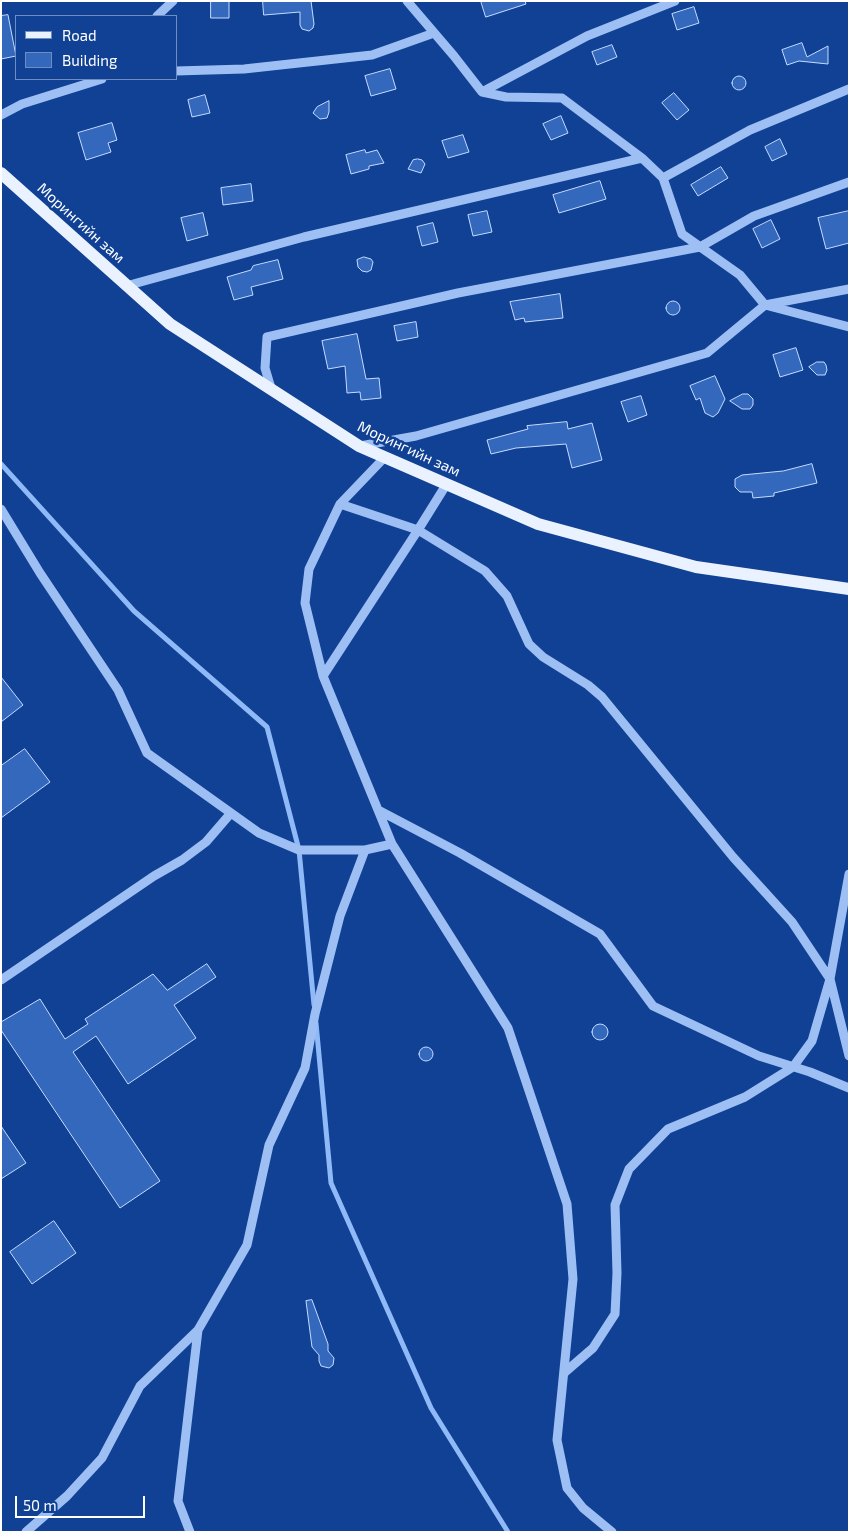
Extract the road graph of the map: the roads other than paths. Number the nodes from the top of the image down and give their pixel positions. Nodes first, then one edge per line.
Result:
1 (173, 1) edge
2 (407, 1) edge
3 (676, 1) edge
4 (158, 15) edge
5 (434, 33) junction
6 (178, 71) edge
7 (99, 80) edge
8 (849, 89) edge
9 (482, 92) junction
10 (1, 115) edge
11 (642, 158) junction
12 (1, 174) edge
13 (663, 178) junction
14 (849, 182) edge
15 (700, 246) junction
16 (126, 286) junction
17 (849, 289) edge
18 (765, 305) junction
19 (849, 327) edge
20 (271, 388) junction
21 (359, 446) junction
22 (385, 458) junction
23 (446, 485) junction
24 (340, 504) junction
25 (1, 509) edge
26 (418, 530) junction
27 (849, 589) edge
28 (323, 676) junction
29 (380, 811) junction
30 (231, 813) junction
31 (392, 844) junction
32 (365, 850) junction
33 (849, 874) edge
34 (830, 979) junction
35 (1, 980) edge
36 (849, 1056) edge
37 (793, 1067) junction
38 (849, 1088) edge
39 (198, 1330) junction
40 (564, 1373) junction
41 (26, 1532) edge
42 (190, 1532) edge
43 (612, 1532) edge

1 - 4 street
2 - 5 street
3 - 9 street
5 - 6 street
5 - 9 street
7 - 10 street
8 - 13 street
9 - 11 street
11 - 13 street
11 - 16 street
12 - 16 main road, Морингийн зам
13 - 15 street
14 - 15 street
15 - 18 street
15 - 20 street
16 - 20 main road, Морингийн зам
17 - 18 street
18 - 19 street
18 - 21 street
20 - 21 main road, Морингийн зам
21 - 22 main road, Морингийн зам
22 - 23 main road, Морингийн зам
22 - 24 street
23 - 26 street
23 - 27 main road, Морингийн зам
24 - 26 street
24 - 28 street
25 - 30 street
26 - 28 street
26 - 34 street
28 - 29 street
29 - 31 street
29 - 37 street
30 - 32 street
30 - 35 street
31 - 32 street
31 - 40 street
32 - 39 street
33 - 34 street
34 - 36 street
34 - 37 street
37 - 38 street
37 - 40 street
39 - 41 street
39 - 42 street
40 - 43 street

